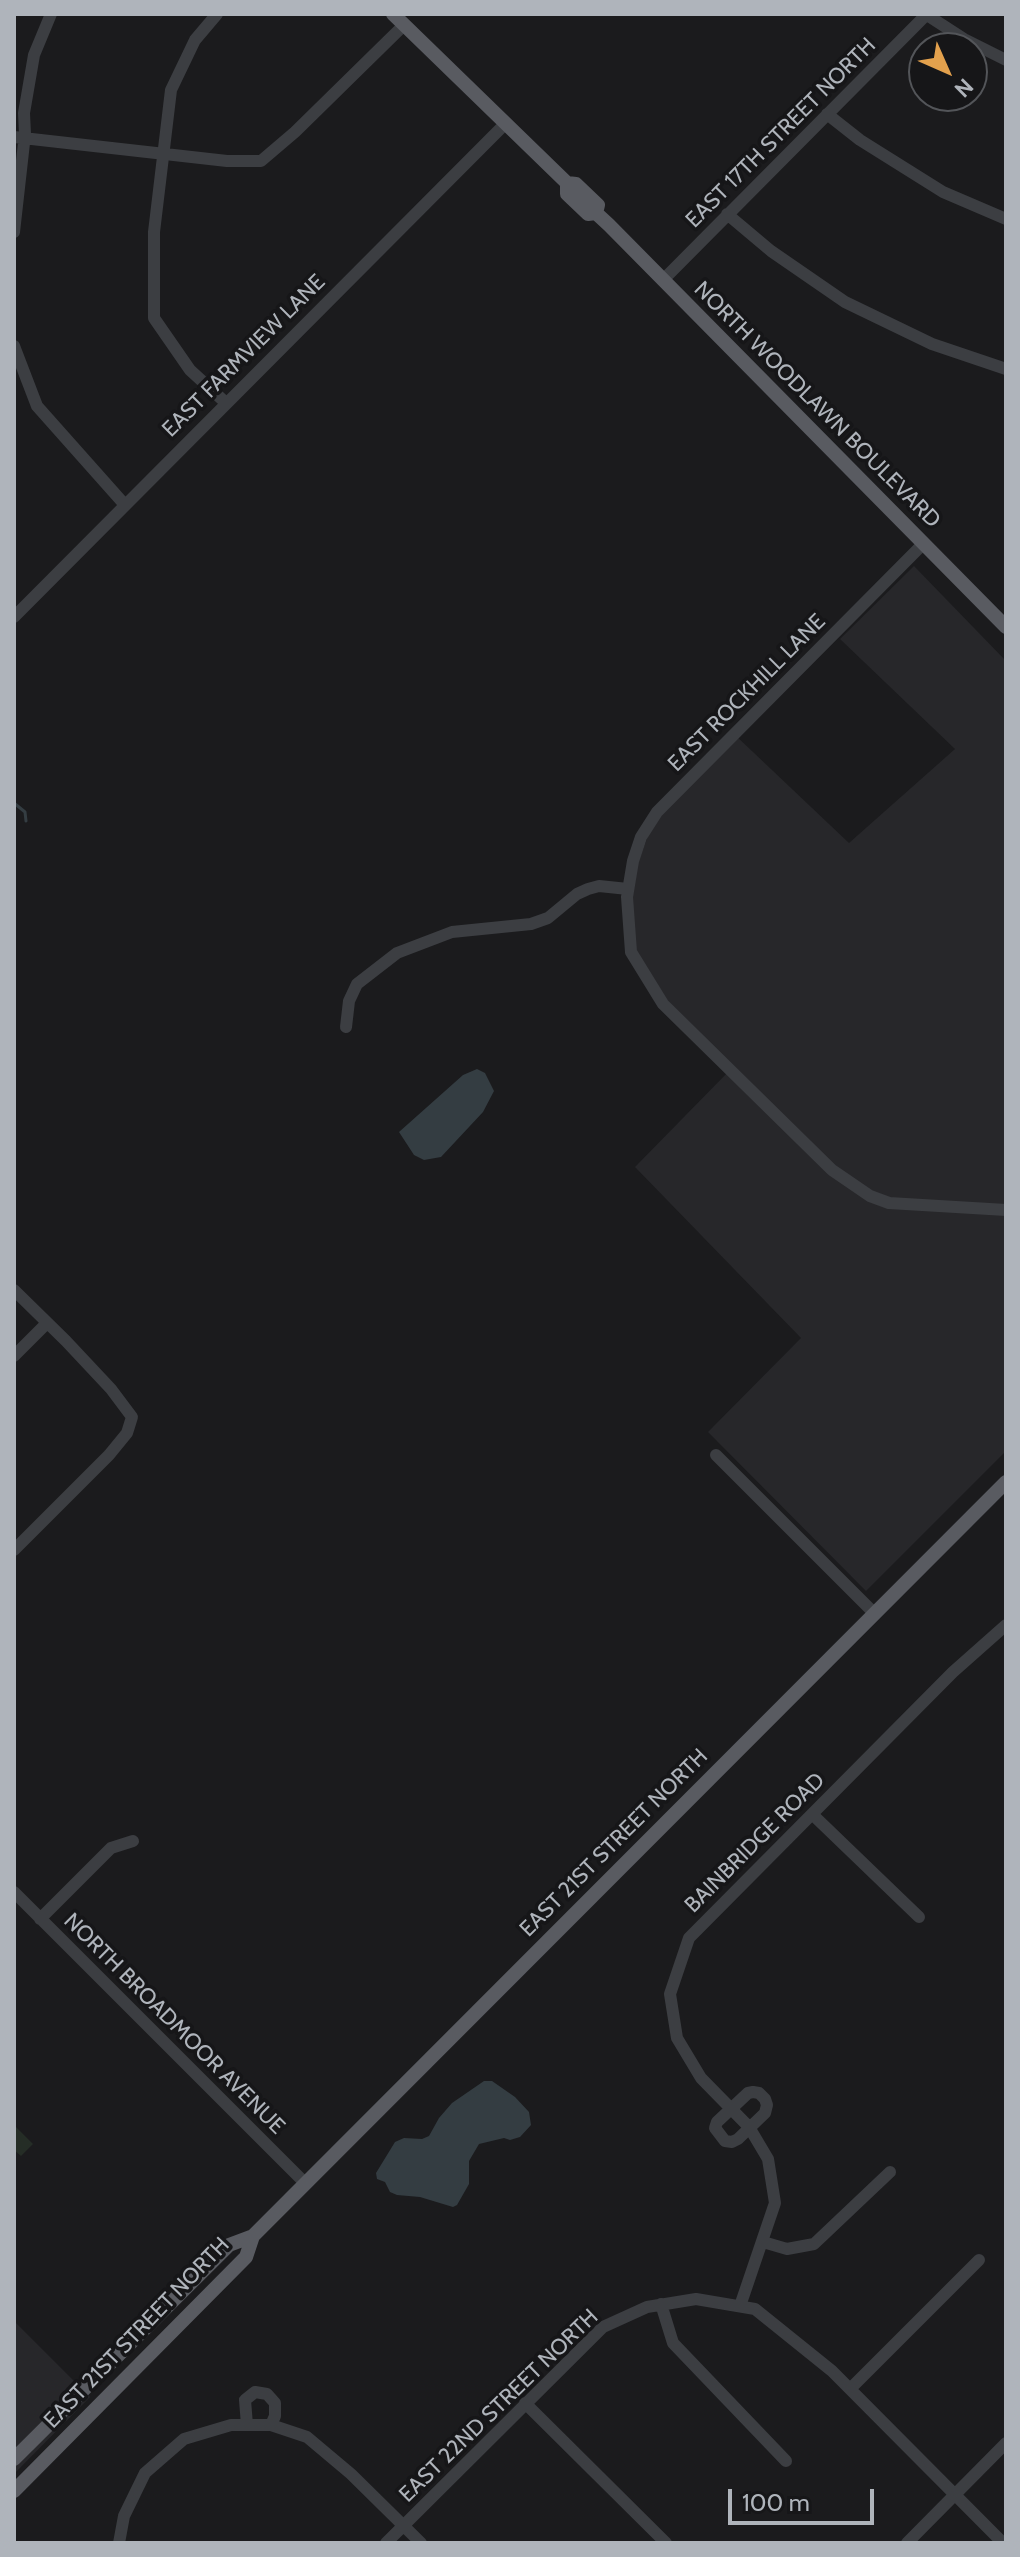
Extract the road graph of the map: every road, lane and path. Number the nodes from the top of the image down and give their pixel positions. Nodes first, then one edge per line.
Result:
1 (51, 14) edge
2 (217, 14) edge
3 (927, 14) edge
4 (398, 19) edge
5 (1006, 60) edge
6 (827, 114) junction
7 (504, 125) junction
8 (19, 137) edge
9 (162, 153) junction
10 (727, 214) junction
11 (1006, 219) edge
12 (14, 232) edge
13 (663, 280) junction
14 (14, 346) edge
15 (1006, 369) edge
16 (226, 403) junction
17 (125, 505) junction
18 (923, 544) junction
19 (14, 617) edge
20 (1006, 627) edge
21 (628, 889) junction
22 (346, 1027) dead end
23 (1006, 1210) edge
24 (14, 1290) edge
25 (47, 1323) junction
26 (14, 1356) edge
27 (716, 1455) dead end
28 (1006, 1482) edge
29 (14, 1550) edge
30 (875, 1614) junction
31 (1006, 1625) edge
32 (812, 1814) junction
33 (133, 1841) dead end
34 (14, 1892) edge
35 (919, 1917) dead end
36 (40, 1919) junction
37 (731, 2109) junction
38 (749, 2127) junction
39 (890, 2172) dead end
40 (305, 2183) junction
41 (253, 2236) junction
42 (763, 2242) junction
43 (979, 2260) dead end
44 (661, 2304) junction
45 (740, 2306) junction
46 (850, 2389) junction
47 (525, 2403) junction
48 (247, 2425) junction
49 (271, 2425) junction
50 (1006, 2443) edge
51 (14, 2459) edge
52 (786, 2461) dead end
53 (14, 2491) edge
54 (954, 2495) junction
55 (404, 2526) junction
56 (119, 2543) edge
57 (386, 2543) edge
58 (421, 2543) edge
59 (666, 2543) edge
60 (907, 2543) edge
61 (1003, 2543) edge

1 - 8 street
2 - 9 street
3 - 5 street
3 - 6 street, EAST 17TH STREET NORTH
4 - 7 main road, NORTH WOODLAWN BOULEVARD
4 - 9 street
6 - 10 street, EAST 17TH STREET NORTH
6 - 11 street
7 - 13 main road, NORTH WOODLAWN BOULEVARD
7 - 16 street, EAST FARMVIEW LANE
8 - 9 street
8 - 12 street
9 - 16 street
10 - 13 street, EAST 17TH STREET NORTH
10 - 15 street
13 - 18 main road, NORTH WOODLAWN BOULEVARD
14 - 17 street
16 - 17 street, EAST FARMVIEW LANE
17 - 19 street, EAST FARMVIEW LANE
18 - 20 main road, NORTH WOODLAWN BOULEVARD
18 - 21 street, EAST ROCKHILL LANE
21 - 22 street
21 - 23 street, EAST ROCKHILL LANE
24 - 25 street
25 - 26 street
25 - 29 street
27 - 30 street
28 - 30 main road, EAST 21ST STREET NORTH
30 - 40 main road, EAST 21ST STREET NORTH
31 - 32 street, BAINBRIDGE ROAD
32 - 35 street
32 - 37 street, BAINBRIDGE ROAD
33 - 36 street
34 - 36 street, NORTH BROADMOOR AVENUE
36 - 40 street, NORTH BROADMOOR AVENUE
37 - 38 street, BAINBRIDGE ROAD
37 - 38 street
37 - 38 street
38 - 42 street, BAINBRIDGE ROAD
39 - 42 street
40 - 41 main road, EAST 21ST STREET NORTH
41 - 51 main road, EAST 21ST STREET NORTH
41 - 53 main road, EAST 21ST STREET NORTH
42 - 45 street, BAINBRIDGE ROAD
43 - 46 street
44 - 45 street, EAST 22ND STREET NORTH
44 - 47 street, EAST 22ND STREET NORTH
44 - 52 street
45 - 46 street, EAST 22ND STREET NORTH
46 - 54 street, EAST 22ND STREET NORTH
47 - 55 street, EAST 22ND STREET NORTH
47 - 59 street
48 - 49 street
48 - 49 street
48 - 56 street
49 - 55 street
50 - 54 street
54 - 60 street
54 - 61 street, EAST 22ND STREET NORTH
55 - 57 street, EAST 22ND STREET NORTH
55 - 58 street

